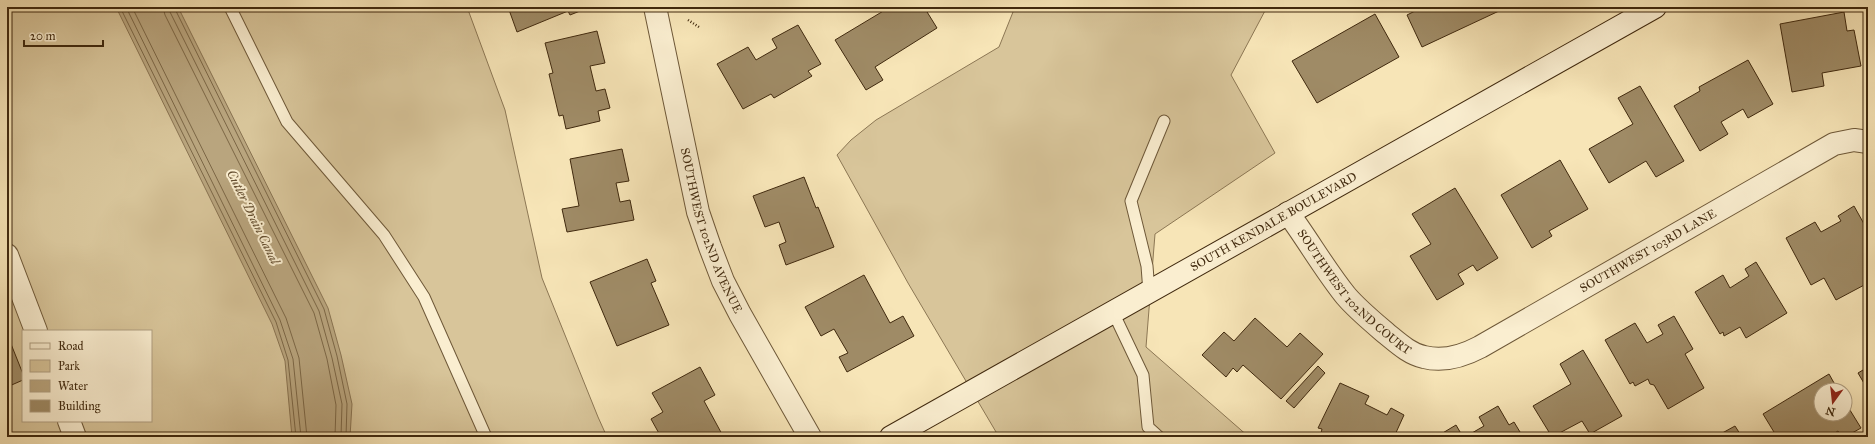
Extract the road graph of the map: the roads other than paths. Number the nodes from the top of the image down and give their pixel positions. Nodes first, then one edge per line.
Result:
1 (230, 7) edge
2 (656, 7) edge
3 (1655, 7) edge
4 (1164, 121) dead end
5 (1866, 142) edge
6 (1288, 213) junction
7 (7, 255) edge
8 (1148, 292) junction
9 (1113, 312) junction
10 (36, 330) edge
11 (1430, 358) joint
12 (69, 422) edge
13 (75, 437) edge
14 (486, 437) edge
15 (810, 437) edge
16 (892, 437) edge
17 (1159, 437) edge

1 - 14 lane
2 - 15 street, SOUTHWEST 102ND AVENUE
3 - 6 street, SOUTH KENDALE BOULEVARD
4 - 8 lane
5 - 11 street, SOUTHWEST 103RD LANE
6 - 8 street, SOUTH KENDALE BOULEVARD
6 - 11 street, SOUTHWEST 102ND COURT
7 - 10 street
8 - 9 street, SOUTH KENDALE BOULEVARD
9 - 16 street, SOUTH KENDALE BOULEVARD
9 - 17 lane
12 - 13 street

